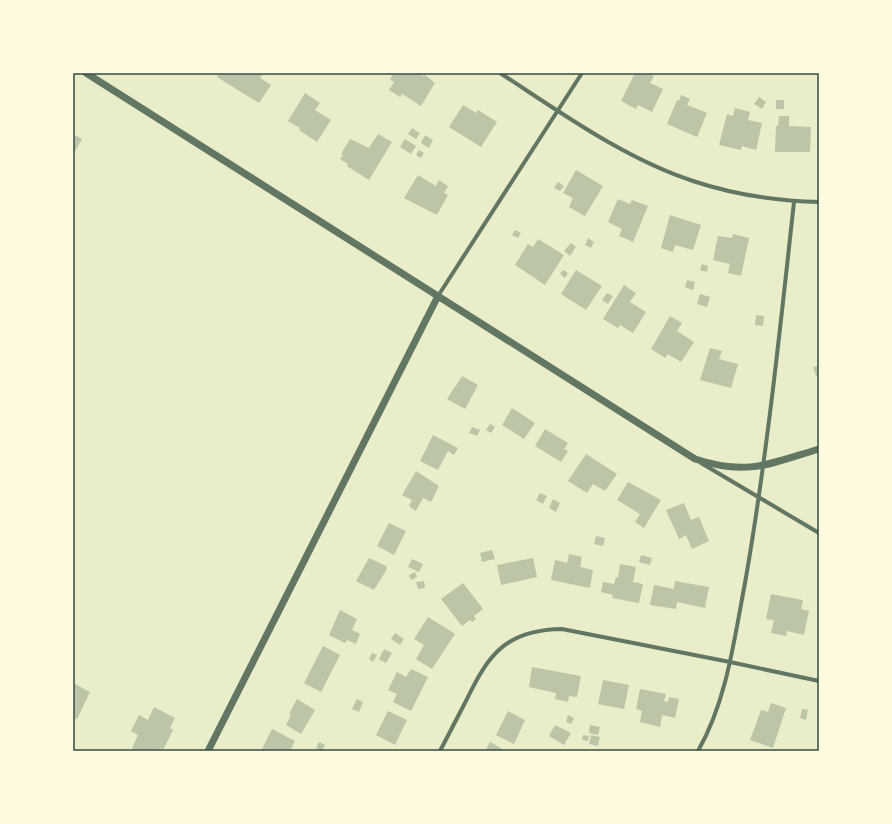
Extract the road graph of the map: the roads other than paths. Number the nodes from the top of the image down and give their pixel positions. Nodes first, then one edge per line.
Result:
1 (86, 73) edge
2 (500, 73) edge
3 (582, 73) edge
4 (558, 111) junction
5 (794, 202) junction
6 (819, 202) edge
7 (438, 296) junction
8 (819, 449) edge
9 (694, 459) junction
10 (764, 466) junction
11 (760, 499) junction
12 (819, 533) edge
13 (730, 662) junction
14 (819, 681) edge
15 (208, 751) edge
16 (440, 751) edge
17 (698, 751) edge

1 - 7 street
2 - 4 street
3 - 4 street
4 - 5 street
4 - 7 street
5 - 6 street
5 - 10 street
7 - 9 street
7 - 15 street
8 - 10 street
9 - 10 street
9 - 11 street
10 - 11 street
11 - 12 street
11 - 13 street
13 - 14 street
13 - 16 street
13 - 17 street

